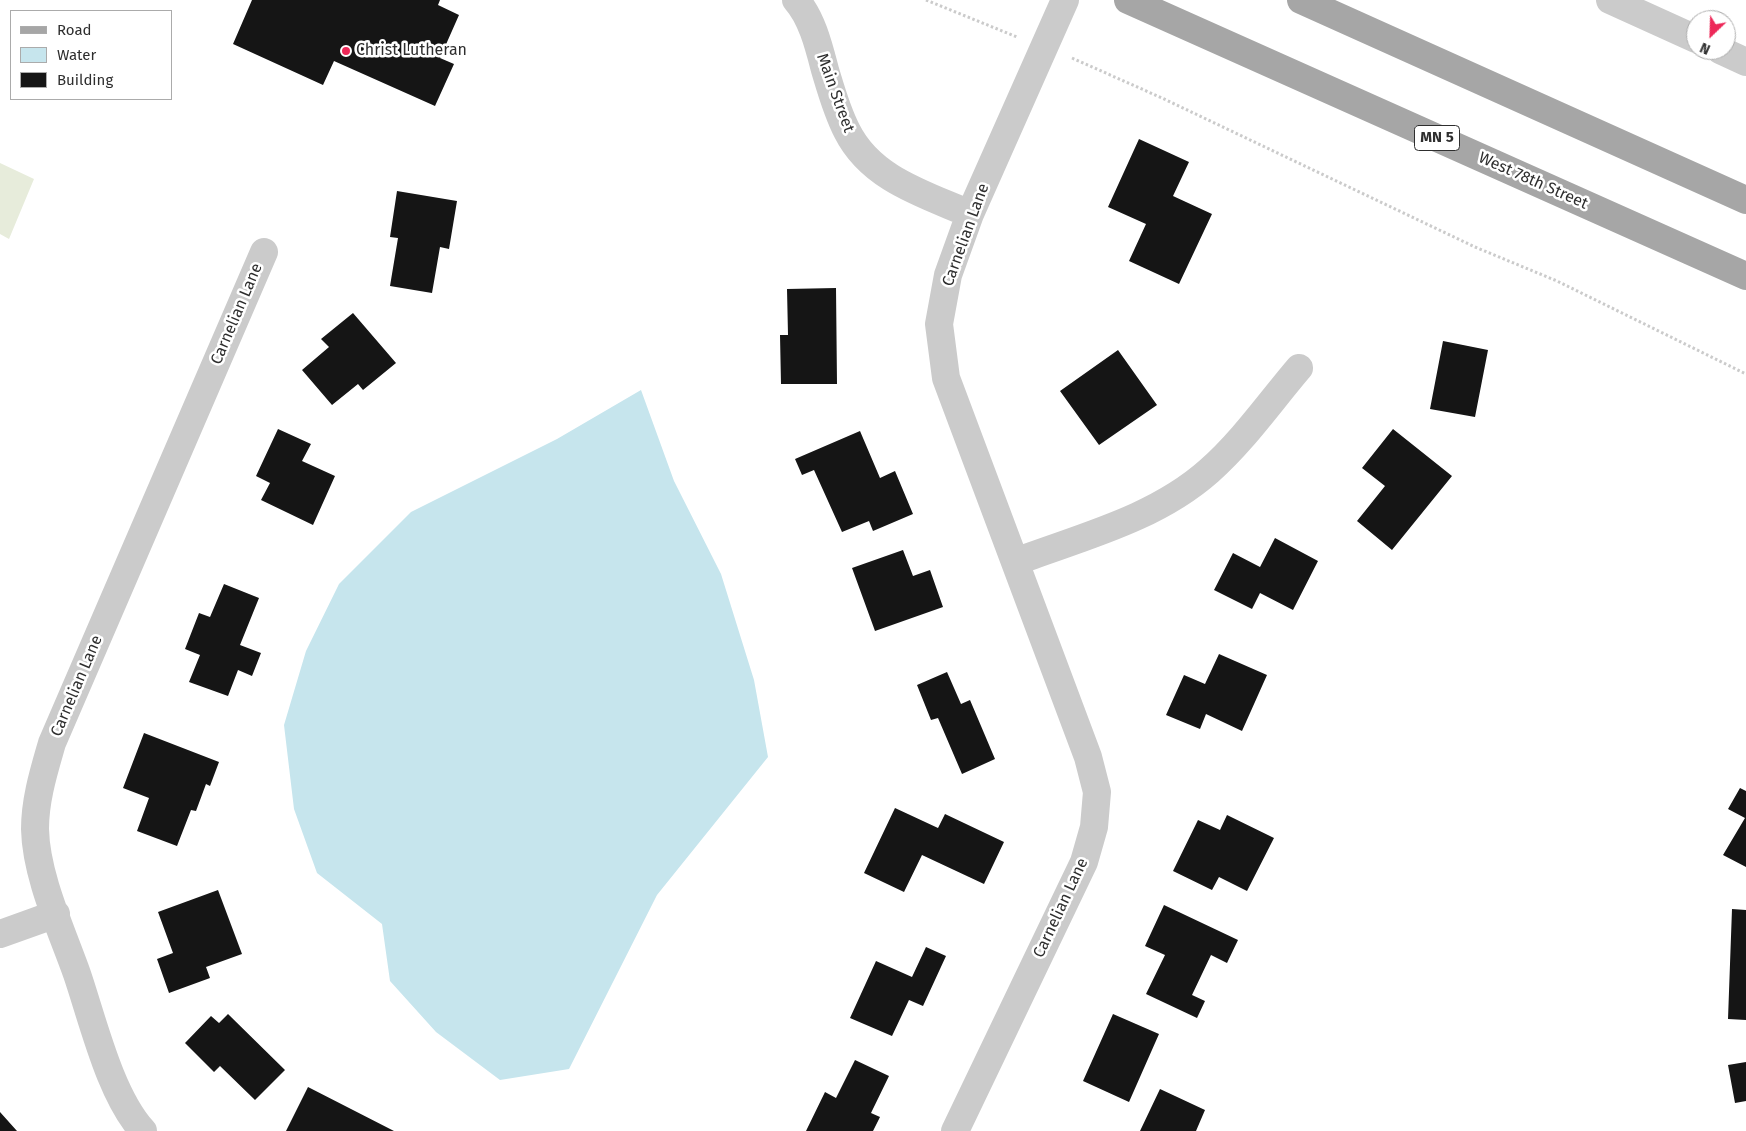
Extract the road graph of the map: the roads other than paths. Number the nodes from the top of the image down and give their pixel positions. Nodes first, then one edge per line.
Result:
1 (796, 0) edge
2 (1065, 0) edge
3 (1128, 0) edge
4 (1301, 0) edge
5 (1610, 0) edge
6 (1686, 34) edge
7 (1746, 200) edge
8 (970, 214) junction
9 (264, 252) dead end
10 (1746, 276) edge
11 (1299, 368) dead end
12 (1015, 562) junction
13 (56, 914) junction
14 (0, 934) edge
15 (960, 1130) edge
16 (143, 1131) edge

1 - 8 street, Main Street
2 - 8 street, Carnelian Lane
3 - 10 main road, West 78th Street / MN 5
4 - 7 main road
5 - 6 street
8 - 12 street, Carnelian Lane
9 - 13 street, Carnelian Lane
11 - 12 street
12 - 15 street, Carnelian Lane
13 - 14 street
13 - 16 street, Carnelian Lane

